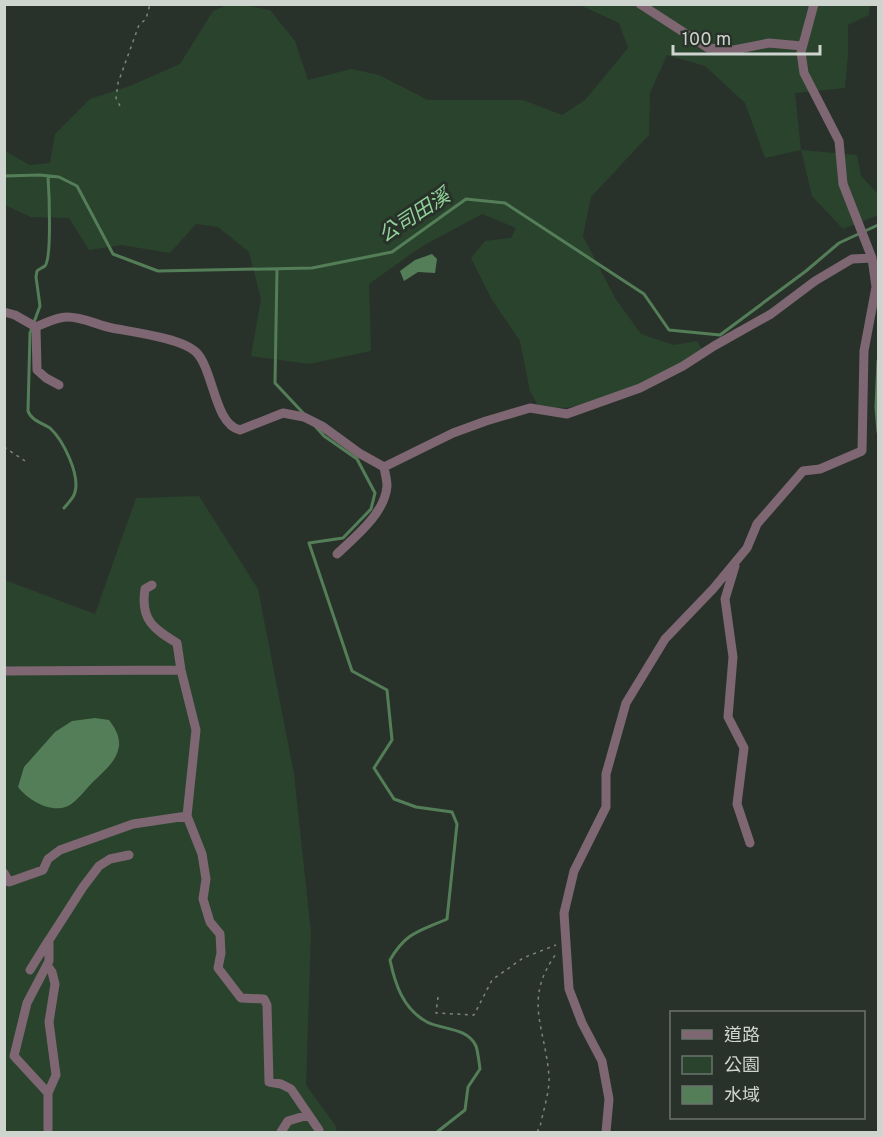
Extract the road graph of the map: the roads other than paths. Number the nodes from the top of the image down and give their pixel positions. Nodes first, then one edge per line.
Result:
1 (640, 4) edge
2 (814, 4) edge
3 (802, 46) junction
4 (872, 258) junction
5 (4, 312) edge
6 (32, 325) junction
7 (59, 385) dead end
8 (384, 467) junction
9 (338, 554) dead end
10 (736, 561) junction
11 (152, 585) dead end
12 (180, 670) junction
13 (4, 671) edge
14 (187, 816) junction
15 (750, 843) dead end
16 (129, 855) dead end
17 (4, 873) edge
18 (49, 940) junction
19 (47, 965) junction
20 (30, 970) dead end
21 (9, 1058) edge
22 (48, 1093) junction
23 (308, 1115) junction
24 (48, 1132) edge
25 (281, 1132) edge
26 (319, 1132) edge
27 (606, 1132) edge

1 - 3 street
2 - 3 street
3 - 4 street
4 - 8 street
4 - 10 street
5 - 6 street
6 - 7 street
6 - 8 street
8 - 9 street
10 - 15 street
10 - 27 street
11 - 12 street
12 - 13 street
12 - 14 street
14 - 17 street
14 - 23 street
16 - 18 street
18 - 19 street
18 - 20 street
19 - 21 street
19 - 22 street
21 - 22 street
22 - 24 street
23 - 25 street
23 - 26 street

